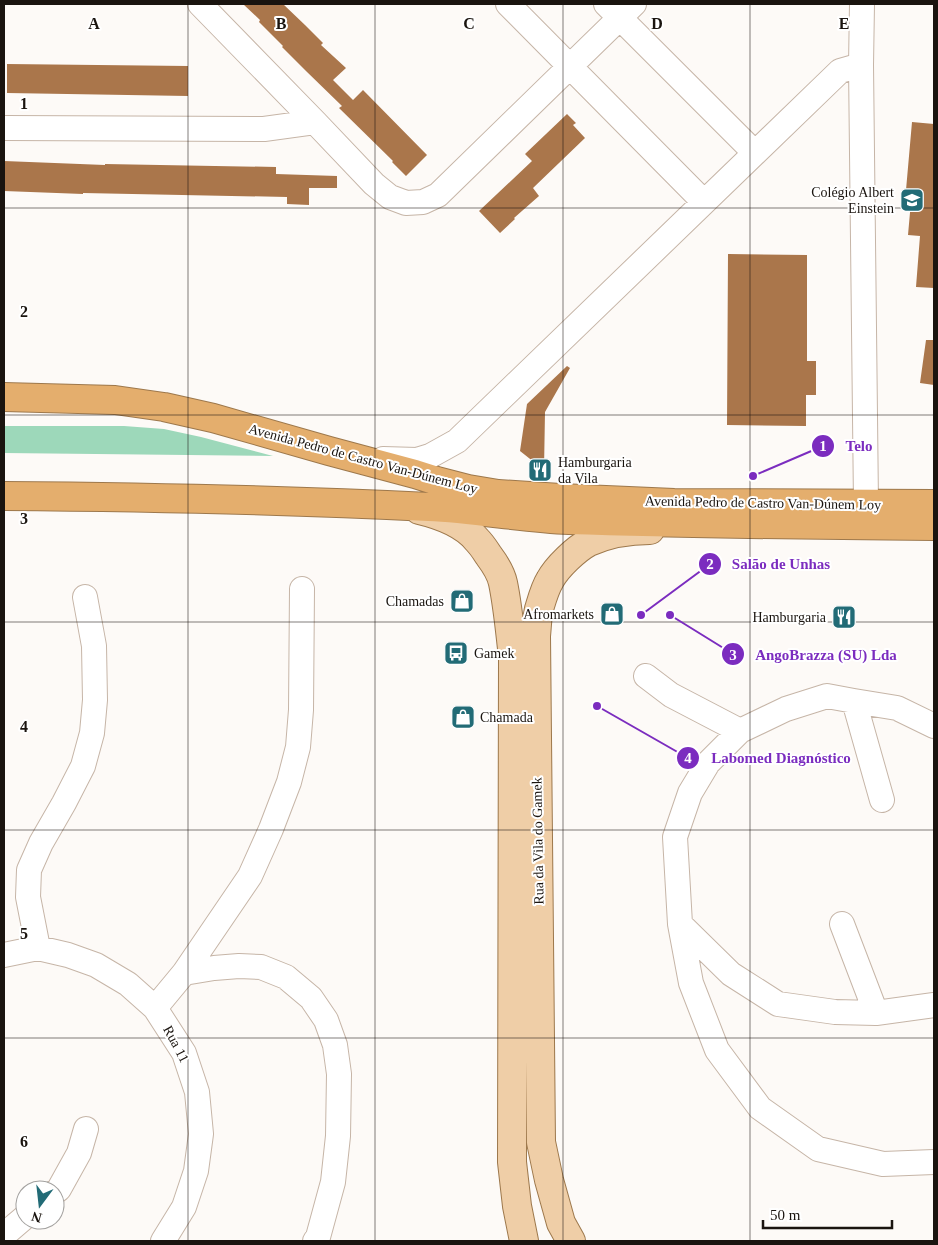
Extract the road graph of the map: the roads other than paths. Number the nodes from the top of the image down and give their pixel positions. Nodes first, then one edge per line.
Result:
1 (200, 4) edge
2 (508, 4) edge
3 (862, 4) edge
4 (620, 8) edge
5 (862, 65) junction
6 (570, 66) junction
7 (315, 122) junction
8 (4, 128) edge
9 (755, 154) junction
10 (704, 202) junction
11 (4, 397) edge
12 (329, 451) junction
13 (4, 496) edge
14 (866, 504) junction
15 (934, 504) edge
16 (388, 505) junction
17 (680, 524) junction
18 (934, 526) edge
19 (302, 589) dead end
20 (85, 597) dead end
21 (646, 676) dead end
22 (854, 701) junction
23 (934, 726) edge
24 (740, 731) junction
25 (882, 800) dead end
26 (680, 924) junction
27 (842, 924) dead end
28 (38, 948) junction
29 (4, 955) edge
30 (184, 973) junction
31 (934, 1005) edge
32 (156, 1008) junction
33 (876, 1013) junction
34 (86, 1129) dead end
35 (934, 1162) edge
36 (64, 1180) edge
37 (15, 1226) edge
38 (4, 1235) edge
39 (163, 1241) edge
40 (315, 1241) edge
41 (524, 1241) edge
42 (571, 1241) edge

1 - 7 street
2 - 6 street
3 - 5 street
4 - 6 street
4 - 9 street
5 - 9 street
5 - 14 street
6 - 7 street
6 - 10 street
7 - 8 street
9 - 10 street
10 - 12 street
11 - 12 highway, Avenida Pedro de Castro Van-Dúnem Loy
12 - 14 highway, Avenida Pedro de Castro Van-Dúnem Loy
13 - 16 highway, Avenida Pedro de Castro Van-Dúnem Loy
14 - 15 highway, Avenida Pedro de Castro Van-Dúnem Loy
16 - 17 highway, Avenida Pedro de Castro Van-Dúnem Loy
16 - 41 main road, Rua da Vila do Gamek
17 - 18 highway, Avenida Pedro de Castro Van-Dúnem Loy
17 - 42 main road, Rua da Vila do Gamek
19 - 30 street
20 - 28 street
21 - 24 street
22 - 23 street
22 - 24 street
22 - 25 street
24 - 26 street
26 - 33 street
26 - 35 street
27 - 33 street
28 - 29 street, Rua 11
28 - 32 street, Rua 11
30 - 32 street
30 - 40 street
31 - 33 street
32 - 39 street, Rua 11
34 - 36 street
37 - 38 street

